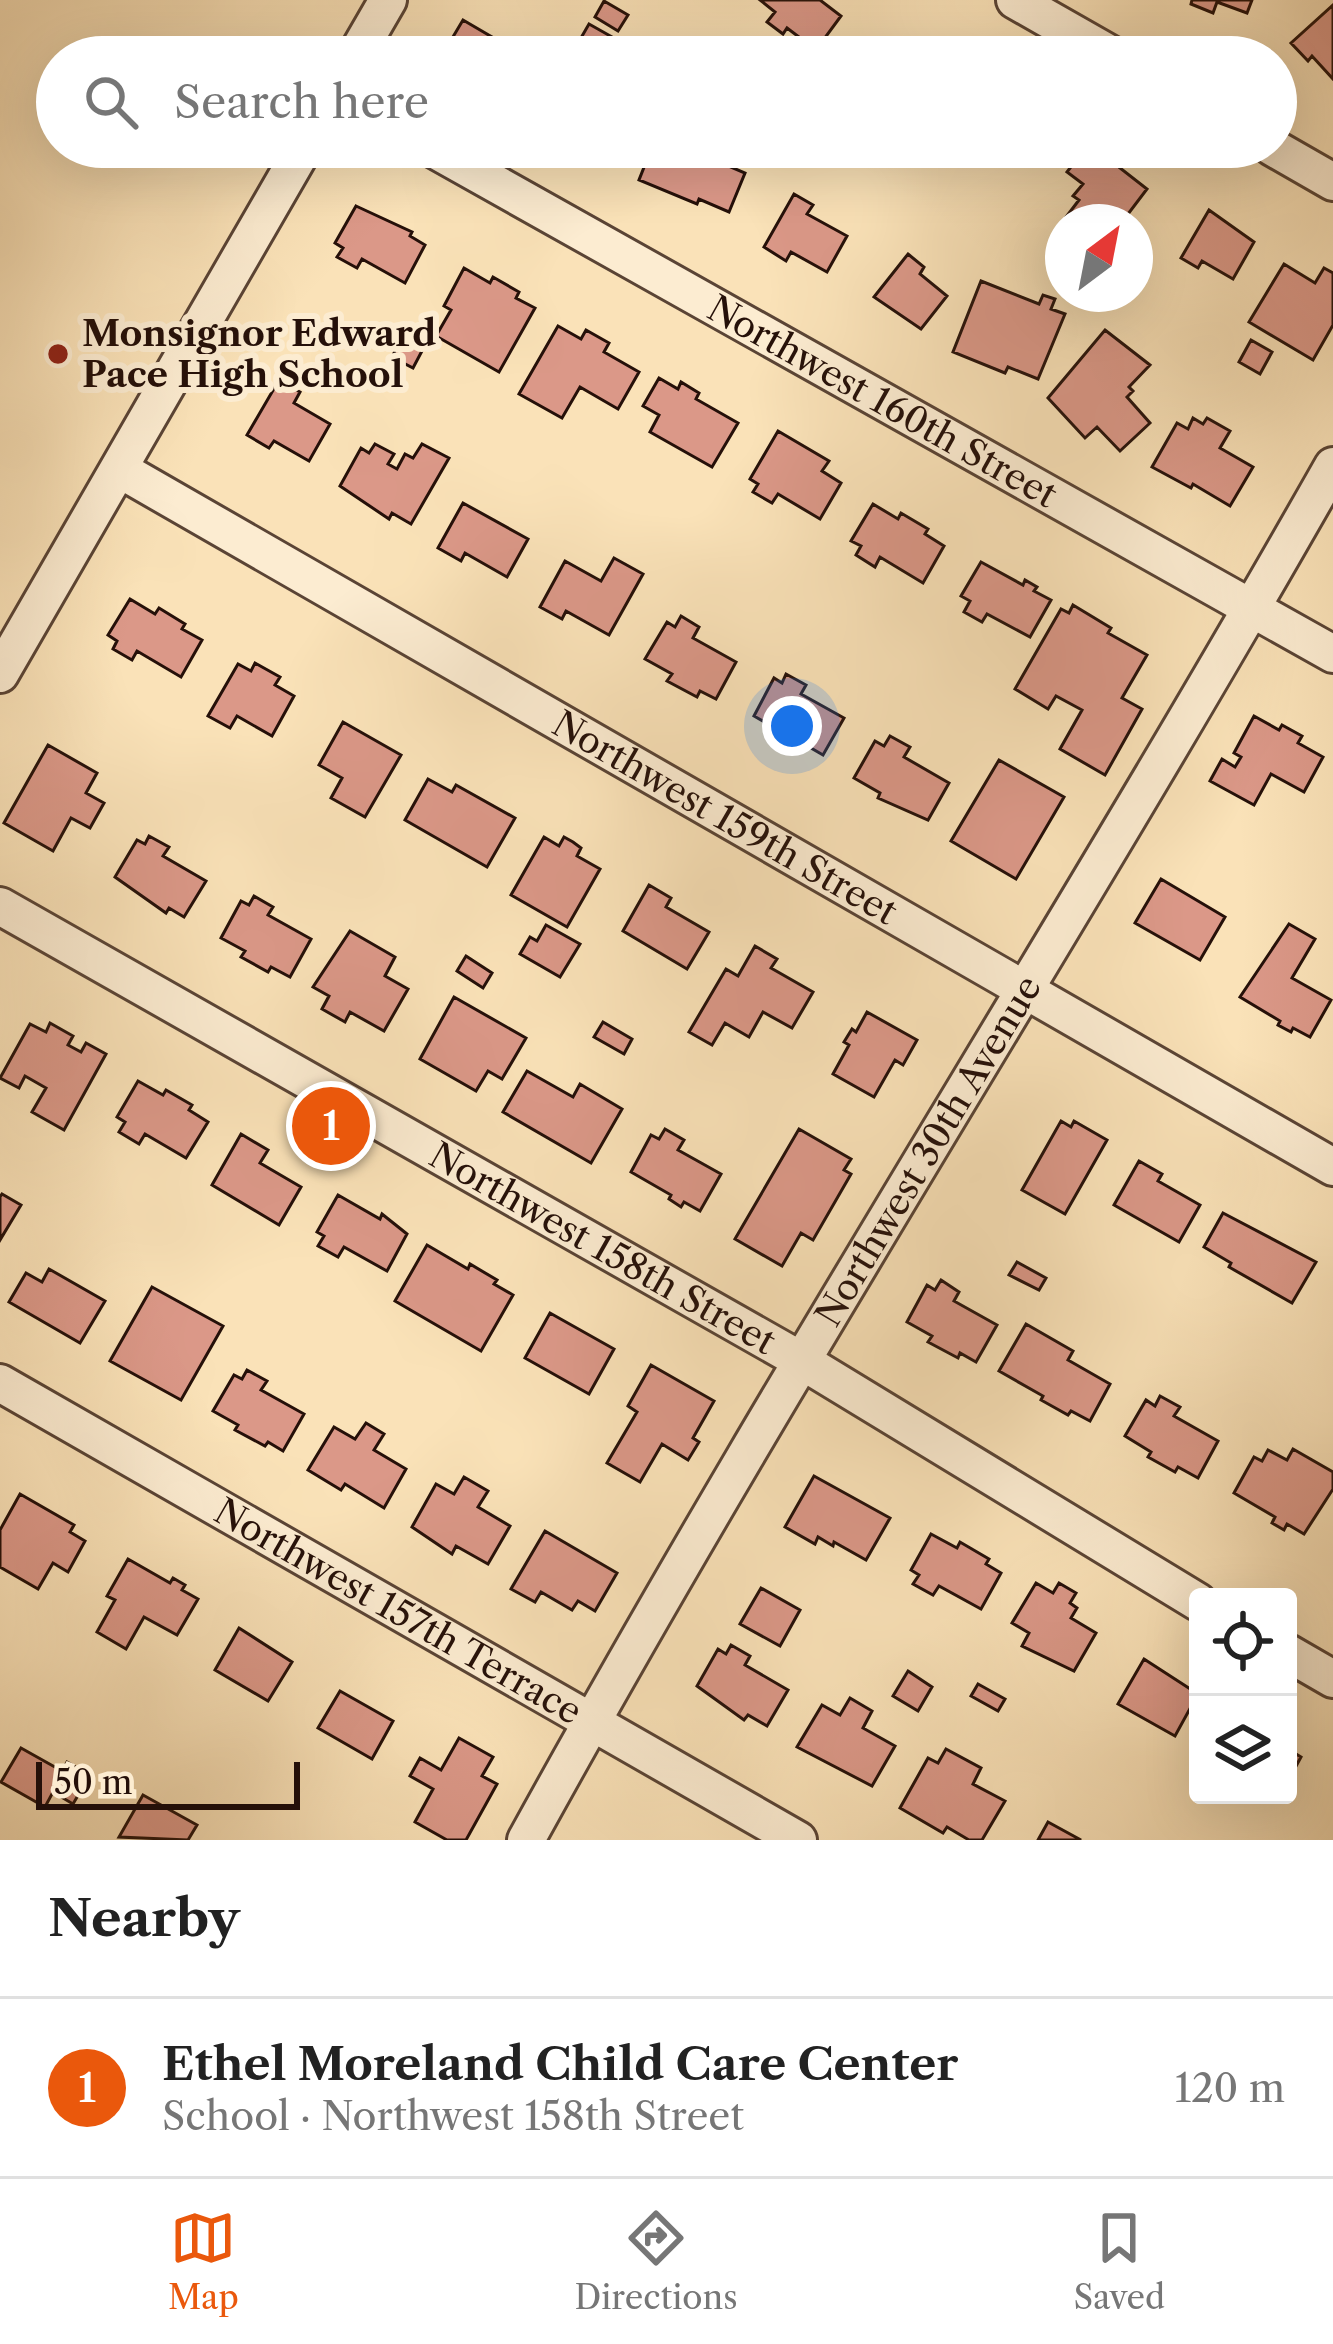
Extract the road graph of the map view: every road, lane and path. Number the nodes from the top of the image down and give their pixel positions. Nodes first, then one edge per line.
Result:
1 (388, 0) edge
2 (1016, 0) edge
3 (367, 36) edge
4 (1079, 36) edge
5 (1297, 161) edge
6 (292, 168) edge
7 (468, 168) edge
8 (1333, 182) edge
9 (1333, 466) edge
10 (119, 470) junction
11 (1253, 607) junction
12 (1333, 654) edge
13 (0, 674) edge
14 (0, 907) edge
15 (1022, 990) junction
16 (1333, 1167) edge
17 (802, 1360) junction
18 (0, 1383) edge
19 (1189, 1596) edge
20 (1297, 1659) edge
21 (1333, 1679) edge
22 (592, 1721) junction
23 (526, 1840) edge
24 (798, 1840) edge

1 - 3 street
2 - 4 street
5 - 8 street
6 - 10 street
7 - 11 street, Northwest 160th Street
9 - 11 street, Northwest 30th Avenue
10 - 13 street
10 - 15 street, Northwest 159th Street
11 - 12 street, Northwest 160th Street
11 - 15 street, Northwest 30th Avenue
14 - 17 street, Northwest 158th Street
15 - 16 street, Northwest 159th Street
15 - 17 street, Northwest 30th Avenue
17 - 19 street, Northwest 158th Street
17 - 22 street, Northwest 30th Avenue
18 - 22 street, Northwest 157th Terrace
20 - 21 street
22 - 23 street, Northwest 30th Avenue
22 - 24 street, Northwest 157th Terrace

